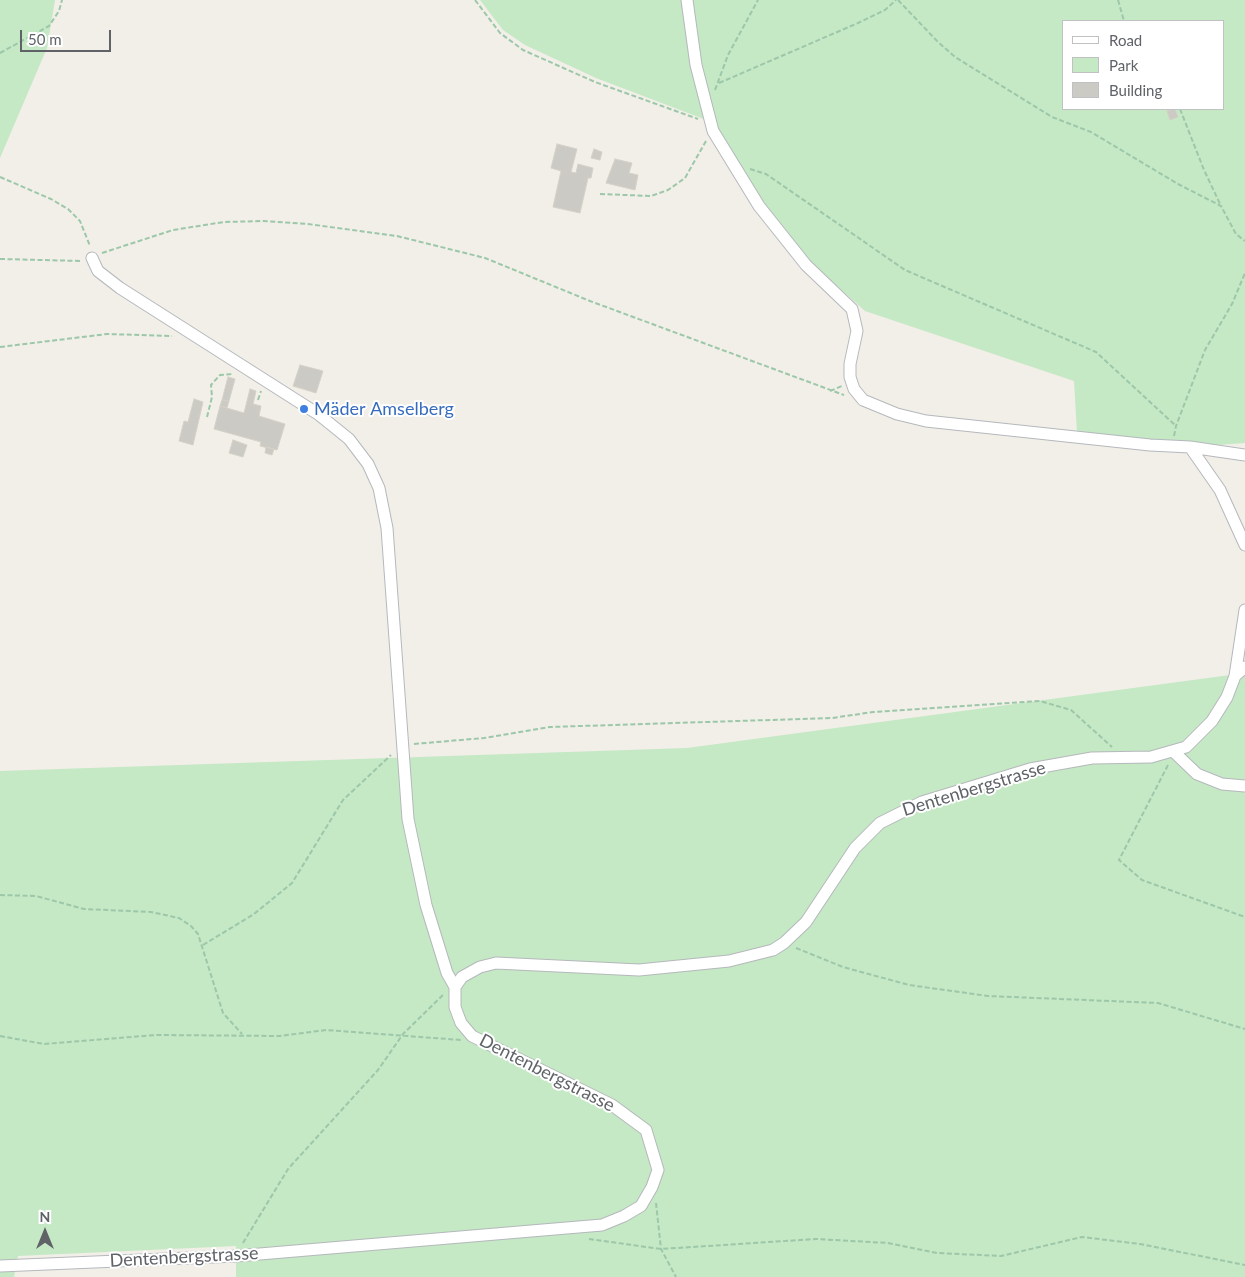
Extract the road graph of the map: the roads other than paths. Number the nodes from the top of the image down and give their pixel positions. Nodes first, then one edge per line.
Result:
1 (687, 0) edge
2 (92, 258) road end
3 (1190, 447) junction
4 (1245, 455) edge
5 (1245, 545) edge
6 (1245, 610) edge
7 (1245, 667) edge
8 (1235, 676) junction
9 (1174, 752) junction
10 (1245, 786) edge
11 (455, 987) junction
12 (0, 1266) edge

1 - 3 street
2 - 11 street
3 - 4 street
3 - 5 street
6 - 8 street
7 - 8 street, Dentenbergstrasse
8 - 9 street, Dentenbergstrasse
9 - 10 street
9 - 11 street, Dentenbergstrasse
11 - 12 street, Dentenbergstrasse

